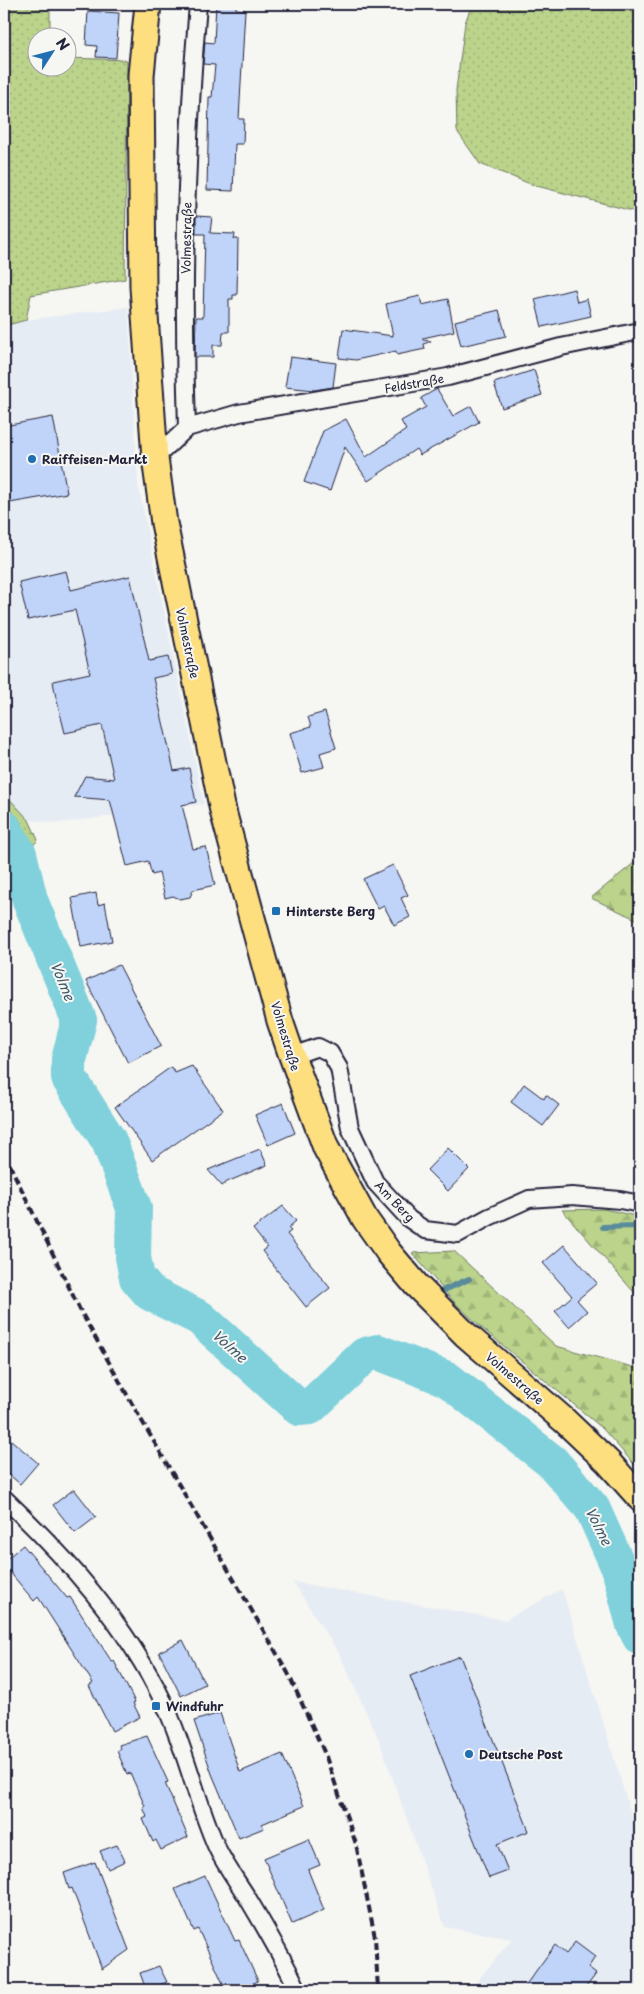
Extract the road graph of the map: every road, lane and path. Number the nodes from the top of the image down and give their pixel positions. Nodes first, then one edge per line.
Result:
1 (148, 4) edge
2 (198, 4) edge
3 (640, 331) edge
4 (187, 428) junction
5 (155, 458) junction
6 (292, 1056) junction
7 (640, 1204) edge
8 (4, 1498) edge
9 (640, 1498) edge
10 (298, 1990) edge

1 - 5 main road, Volmestraße
2 - 4 street, Volmestraße
3 - 4 street, Feldstraße
4 - 5 street
5 - 6 main road, Volmestraße
6 - 7 street, Am Berg
6 - 9 main road, Volmestraße
8 - 10 street

